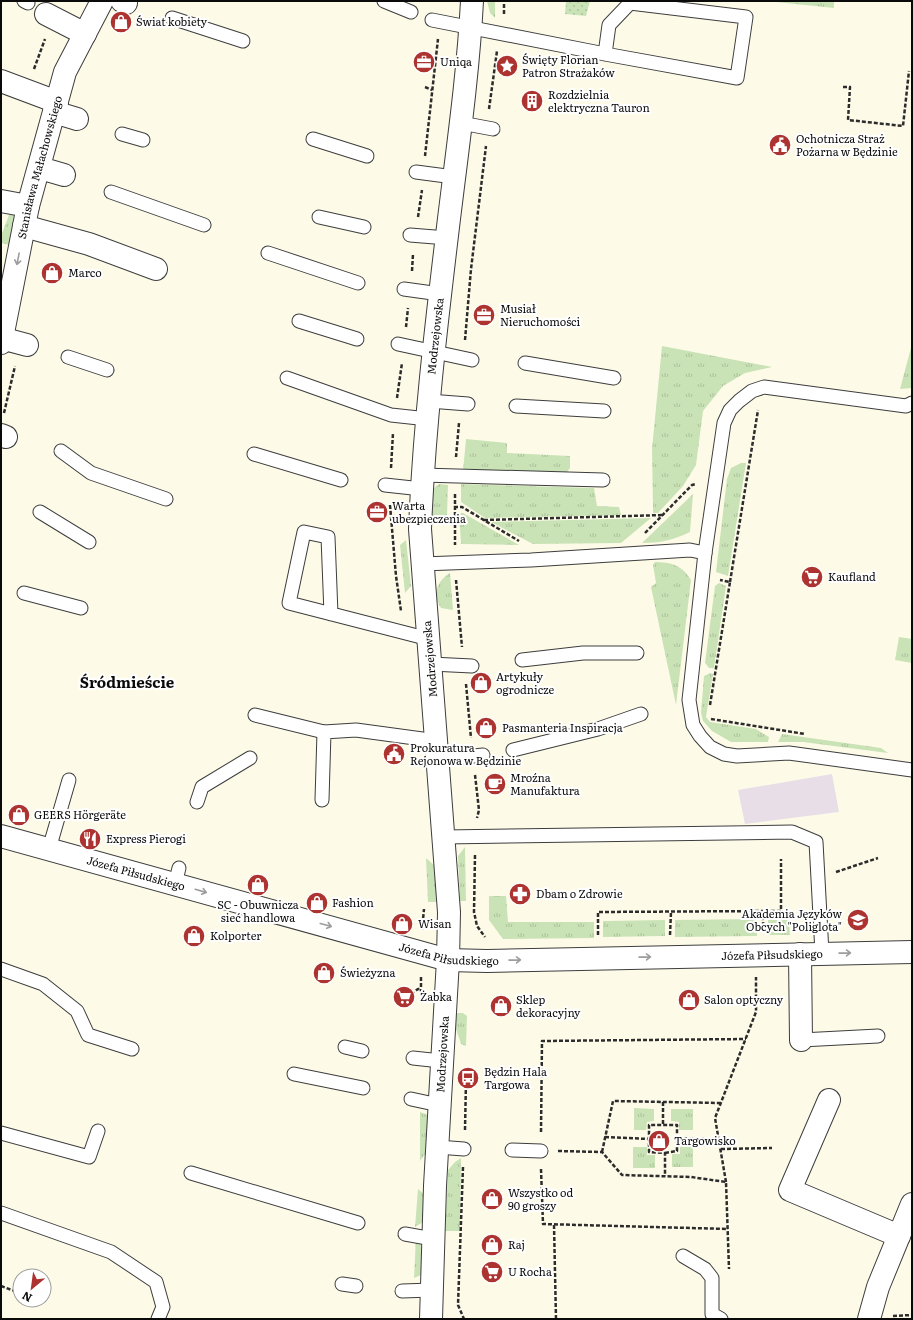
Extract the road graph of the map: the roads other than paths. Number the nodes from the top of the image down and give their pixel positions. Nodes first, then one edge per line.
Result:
1 (102, 1) edge
2 (384, 1) edge
3 (472, 1) edge
4 (33, 6) edge
5 (411, 12) dead end
6 (172, 18) dead end
7 (432, 20) dead end
8 (470, 28) junction
9 (85, 34) junction
10 (243, 41) dead end
11 (605, 54) junction
12 (1, 81) edge
13 (55, 107) junction
14 (77, 119) dead end
15 (461, 123) junction
16 (490, 129) road end
17 (122, 134) dead end
18 (313, 139) dead end
19 (143, 140) dead end
20 (368, 156) dead end
21 (40, 168) junction
22 (416, 172) dead end
23 (64, 175) dead end
24 (454, 177) junction
25 (111, 192) dead end
26 (1, 200) edge
27 (26, 216) junction
28 (320, 217) dead end
29 (204, 225) dead end
30 (364, 227) dead end
31 (410, 235) dead end
32 (447, 238) junction
33 (268, 253) dead end
34 (156, 269) dead end
35 (358, 283) dead end
36 (404, 289) dead end
37 (440, 294) junction
38 (299, 321) dead end
39 (357, 339) dead end
40 (1, 340) edge
41 (398, 344) dead end
42 (26, 345) dead end
43 (434, 352) junction
44 (68, 357) dead end
45 (468, 360) road end
46 (525, 363) dead end
47 (107, 370) dead end
48 (287, 378) dead end
49 (614, 378) dead end
50 (464, 403) road end
51 (912, 403) edge
52 (516, 406) dead end
53 (429, 410) junction
54 (604, 411) dead end
55 (61, 451) dead end
56 (254, 454) dead end
57 (341, 480) dead end
58 (603, 480) dead end
59 (422, 482) junction
60 (385, 485) dead end
61 (166, 499) dead end
62 (40, 512) dead end
63 (88, 542) dead end
64 (705, 553) junction
65 (422, 564) junction
66 (24, 593) dead end
67 (81, 608) dead end
68 (331, 614) junction
69 (429, 639) junction
70 (637, 652) dead end
71 (522, 660) dead end
72 (430, 664) junction
73 (468, 665) road end
74 (641, 714) dead end
75 (255, 715) dead end
76 (324, 732) junction
77 (438, 750) junction
78 (513, 750) dead end
79 (478, 755) road end
80 (250, 758) dead end
81 (912, 770) edge
82 (69, 780) dead end
83 (322, 800) dead end
84 (197, 802) dead end
85 (1, 836) edge
86 (444, 837) junction
87 (49, 849) junction
88 (912, 952) edge
89 (822, 953) junction
90 (800, 954) junction
91 (448, 960) junction
92 (1, 969) edge
93 (878, 1036) dead end
94 (801, 1040) joint
95 (345, 1047) dead end
96 (132, 1049) dead end
97 (362, 1051) dead end
98 (413, 1058) dead end
99 (441, 1061) junction
100 (294, 1074) dead end
101 (364, 1088) dead end
102 (411, 1099) dead end
103 (829, 1100) dead end
104 (439, 1105) junction
105 (98, 1132) dead end
106 (1, 1133) edge
107 (437, 1147) junction
108 (464, 1149) dead end
109 (512, 1150) dead end
110 (541, 1151) road end
111 (191, 1173) dead end
112 (912, 1204) edge
113 (1, 1213) edge
114 (358, 1223) dead end
115 (405, 1234) dead end
116 (899, 1236) junction
117 (433, 1239) junction
118 (683, 1256) dead end
119 (342, 1284) dead end
120 (356, 1286) dead end
121 (432, 1290) junction
122 (402, 1291) dead end
123 (158, 1319) edge
124 (431, 1319) edge
125 (721, 1319) edge
126 (869, 1319) edge

1 - 9 street, Stanisława Małachowskiego
2 - 5 lane
3 - 8 street, Modrzejowska
4 - 9 street
6 - 10 lane
7 - 8 lane
8 - 11 lane
8 - 15 street, Modrzejowska
9 - 13 street, Stanisława Małachowskiego
11 - 11 lane
12 - 13 street
13 - 14 street
13 - 21 street, Stanisława Małachowskiego
15 - 16 lane
15 - 24 street, Modrzejowska
17 - 19 lane
18 - 20 lane
21 - 23 street
21 - 27 street, Stanisława Małachowskiego
22 - 24 lane
24 - 32 street, Modrzejowska
25 - 29 lane
26 - 27 street
27 - 34 street
27 -> 40 street, Stanisława Małachowskiego
28 - 30 lane
31 - 32 lane
32 - 37 street, Modrzejowska
33 - 35 lane
36 - 37 lane
37 - 43 street, Modrzejowska
38 - 39 lane
40 - 42 street
41 - 43 lane
43 - 45 lane
43 - 53 street, Modrzejowska
44 - 47 lane
46 - 49 lane
48 - 53 lane
50 - 53 lane
51 - 64 lane
52 - 54 lane
53 - 59 street, Modrzejowska
55 - 61 lane
56 - 57 lane
58 - 59 lane
59 - 60 lane
59 - 65 street, Modrzejowska
62 - 63 lane
64 - 65 lane
64 - 81 lane
65 - 69 street, Modrzejowska
66 - 67 lane
68 - 68 lane
68 - 69 lane
69 - 72 street, Modrzejowska
70 - 71 lane
72 - 73 lane
72 - 77 street, Modrzejowska
74 - 78 lane
75 - 76 lane
76 - 77 lane
76 - 83 lane
77 - 79 lane
77 - 86 street, Modrzejowska
80 - 84 lane
82 - 87 lane
85 - 87 street, Józefa Piłsudskiego
86 - 89 lane
86 - 91 street, Modrzejowska
87 -> 91 street, Józefa Piłsudskiego
89 -> 88 street, Józefa Piłsudskiego
89 - 90 street, Józefa Piłsudskiego
91 -> 90 street, Józefa Piłsudskiego
90 - 94 street
91 - 99 street, Modrzejowska
92 - 96 lane
93 - 94 lane
95 - 97 lane
98 - 99 lane
99 - 104 street, Modrzejowska
100 - 101 lane
102 - 104 lane
103 - 116 street
104 - 107 street, Modrzejowska
105 - 106 lane
107 - 108 lane
107 - 117 street, Modrzejowska
109 - 110 lane
111 - 114 lane
112 - 116 street
113 - 123 lane
115 - 117 lane
116 - 126 street
117 - 121 street, Modrzejowska
118 - 125 lane
119 - 120 lane
121 - 122 lane
121 - 124 street, Modrzejowska

